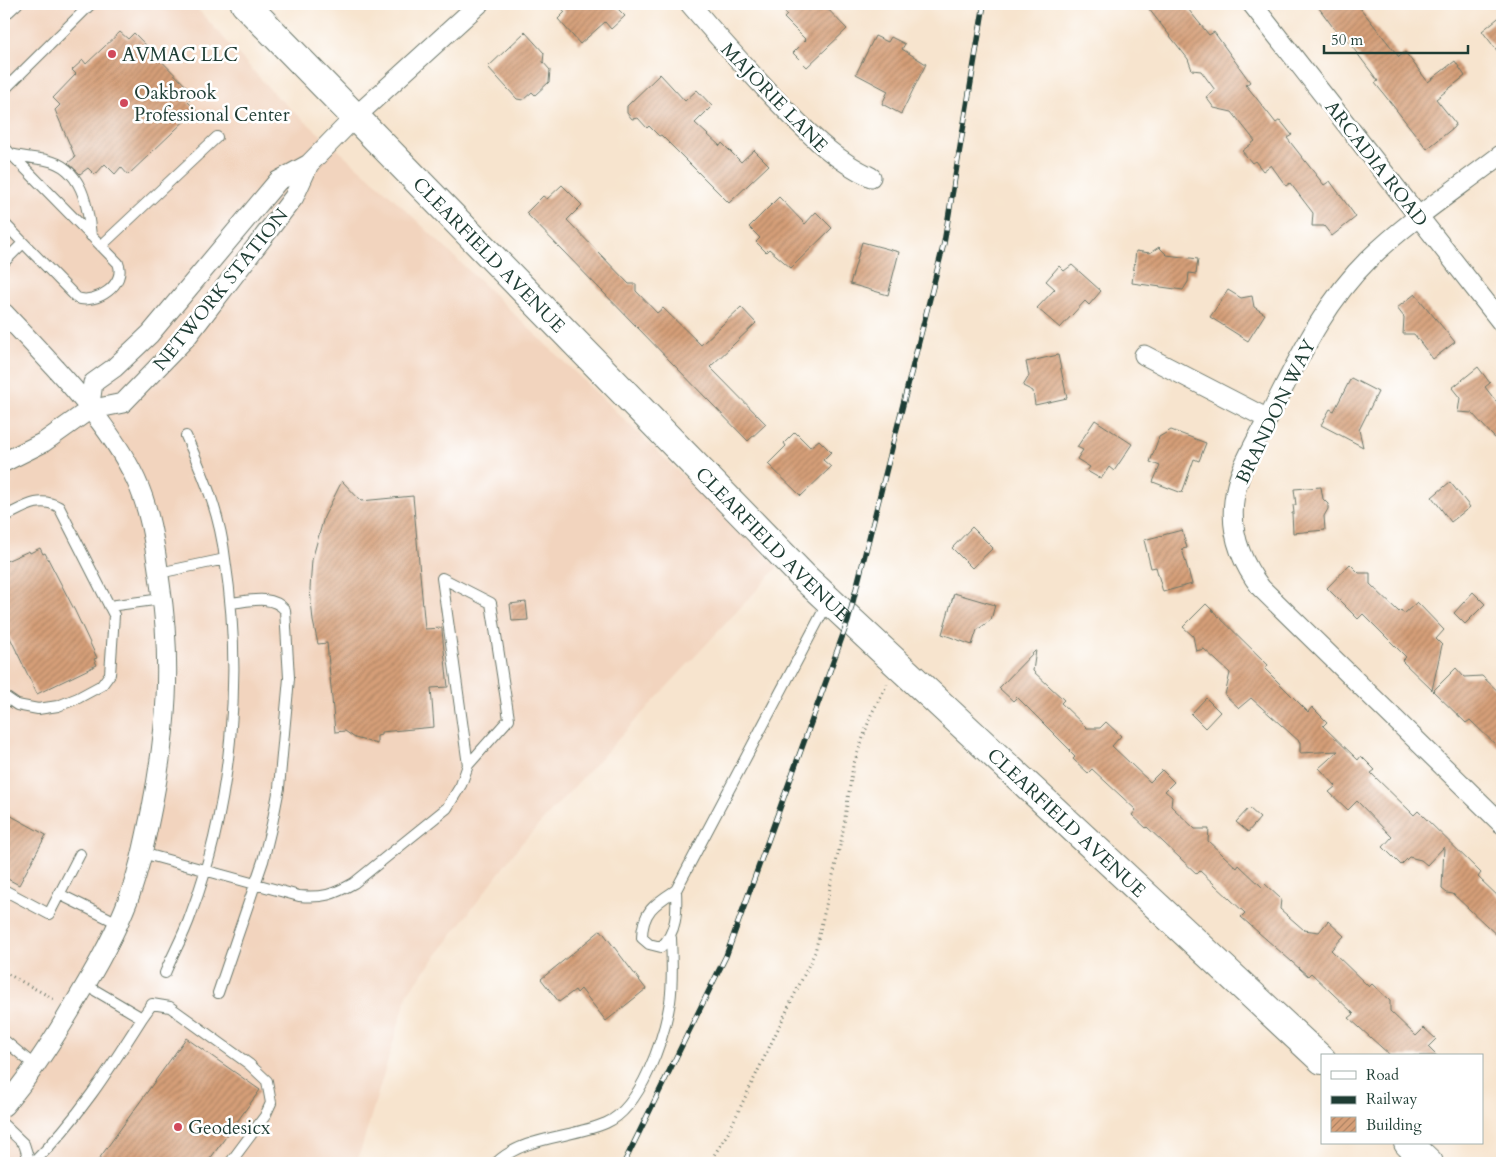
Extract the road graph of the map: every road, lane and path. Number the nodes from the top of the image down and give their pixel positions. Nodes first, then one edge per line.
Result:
1 (17, 4) edge
2 (91, 4) edge
3 (245, 4) edge
4 (479, 4) edge
5 (690, 4) edge
6 (1252, 4) edge
7 (4, 16) edge
8 (4, 90) edge
9 (355, 117) junction
10 (217, 137) dead end
11 (7, 151) edge
12 (1502, 154) edge
13 (309, 164) junction
14 (871, 177) dead end
15 (1419, 217) junction
16 (4, 223) edge
17 (91, 236) junction
18 (23, 243) junction
19 (101, 246) junction
20 (4, 262) edge
21 (4, 314) edge
22 (1502, 323) edge
23 (1144, 355) dead end
24 (89, 410) junction
25 (1268, 419) junction
26 (186, 436) dead end
27 (4, 462) edge
28 (4, 517) edge
29 (225, 559) junction
30 (158, 573) junction
31 (162, 599) junction
32 (828, 601) junction
33 (231, 602) junction
34 (109, 606) junction
35 (897, 666) junction
36 (4, 696) edge
37 (468, 765) junction
38 (1502, 824) edge
39 (142, 852) junction
40 (80, 854) dead end
41 (205, 871) junction
42 (255, 884) junction
43 (4, 890) edge
44 (676, 890) junction
45 (59, 894) junction
46 (118, 923) junction
47 (671, 938) junction
48 (4, 972) edge
49 (165, 973) dead end
50 (86, 985) junction
51 (218, 993) dead end
52 (72, 1008) junction
53 (142, 1018) junction
54 (4, 1040) edge
55 (1321, 1059) edge
56 (35, 1066) junction
57 (4, 1106) edge
58 (4, 1125) edge
59 (1409, 1144) edge
60 (32, 1163) edge
61 (230, 1163) edge
62 (496, 1163) edge
63 (709, 1163) edge
64 (1429, 1163) edge

1 - 7 lane
2 - 8 lane
3 - 9 street, CLEARFIELD AVENUE
4 - 9 street, NETWORK STATION
5 - 14 street, MAJORIE LANE
6 - 15 street, ARCADIA ROAD
9 - 13 street, NETWORK STATION
9 - 32 street, CLEARFIELD AVENUE
10 - 19 lane
11 - 17 lane
11 - 17 lane
12 - 15 street, BRANDON WAY
13 - 24 street, NETWORK STATION
13 - 24 street, NETWORK STATION
15 - 22 street, ARCADIA ROAD
15 - 25 street, BRANDON WAY
16 - 18 lane
17 - 19 lane
18 - 19 lane
18 - 20 lane
21 - 24 street
23 - 25 street
24 - 27 street, NETWORK STATION
24 - 30 street
25 - 38 street, BRANDON WAY
26 - 29 lane
28 - 34 lane
29 - 30 lane
29 - 33 lane
30 - 31 street
31 - 34 lane
31 - 39 street
32 - 35 street, CLEARFIELD AVENUE
32 - 44 lane
33 - 41 lane
33 - 42 lane
34 - 36 lane
35 - 55 street, CLEARFIELD AVENUE
35 - 63 path
37 - 37 lane
37 - 42 lane
39 - 41 lane
39 - 46 street
40 - 45 lane
41 - 42 lane
41 - 49 lane
42 - 51 lane
43 - 45 lane
44 - 47 lane
44 - 47 lane
45 - 46 lane
46 - 50 street
47 - 62 lane
48 - 52 path
50 - 52 street
50 - 53 lane
52 - 56 street
53 - 60 lane
53 - 61 lane
54 - 56 lane
56 - 57 street
58 - 60 lane
59 - 64 street

